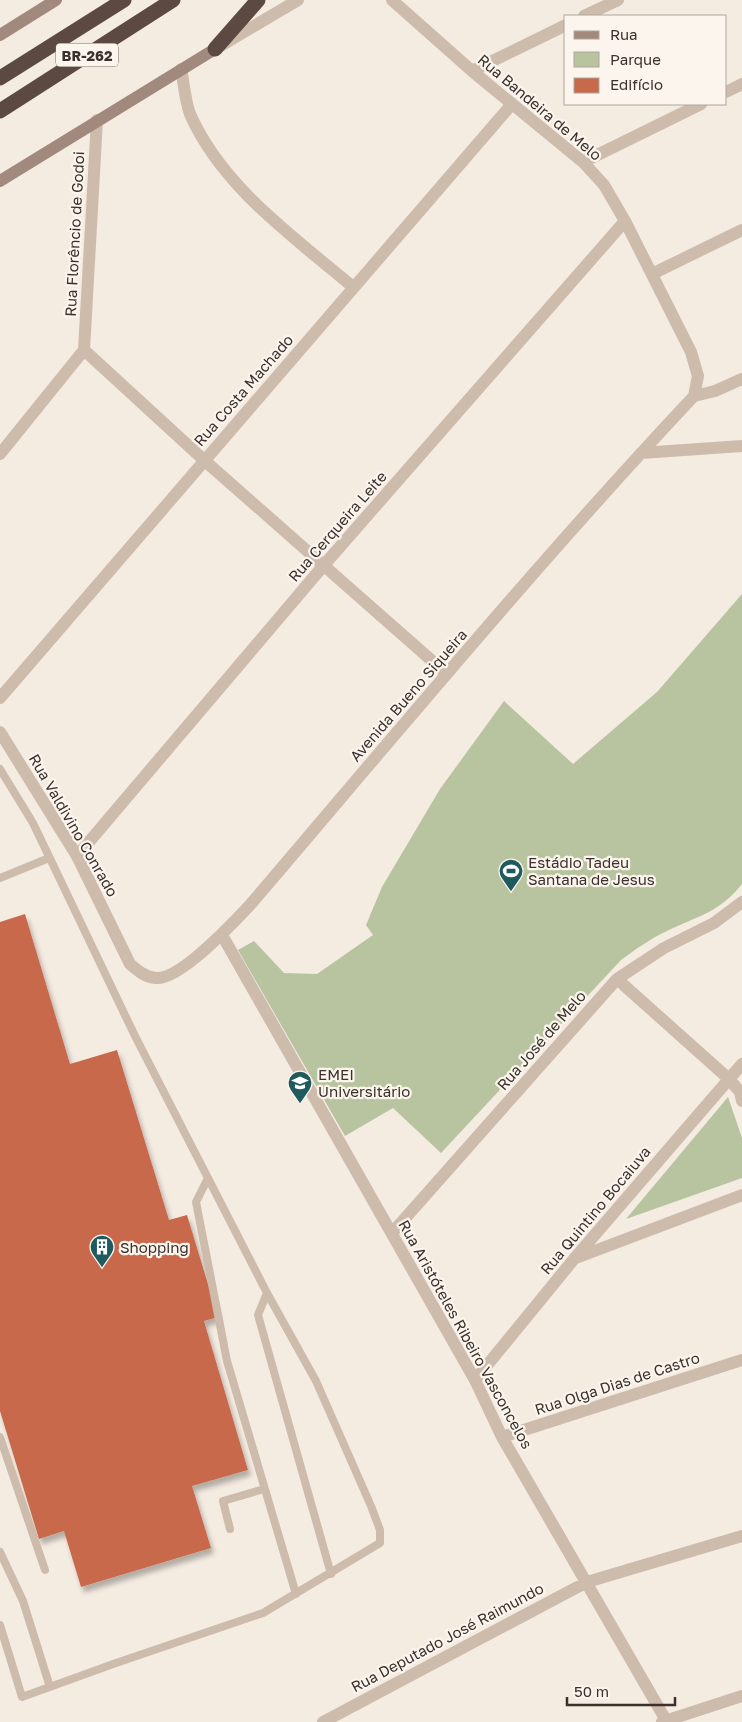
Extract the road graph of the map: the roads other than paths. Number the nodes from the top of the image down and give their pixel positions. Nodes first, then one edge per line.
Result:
1 (56, 0) edge
2 (124, 0) edge
3 (173, 0) edge
4 (258, 0) edge
5 (298, 0) edge
6 (392, 0) edge
7 (618, 0) edge
8 (586, 15) edge
9 (564, 26) edge
10 (0, 35) edge
11 (215, 49) junction
12 (181, 69) junction
13 (472, 71) junction
14 (0, 78) edge
15 (742, 84) edge
16 (727, 92) edge
17 (512, 104) junction
18 (699, 105) edge
19 (0, 111) edge
20 (97, 120) junction
21 (583, 162) junction
22 (0, 181) edge
23 (626, 221) junction
24 (742, 230) edge
25 (652, 274) junction
26 (353, 287) junction
27 (84, 350) junction
28 (742, 380) edge
29 (694, 396) junction
30 (742, 446) edge
31 (641, 453) junction
32 (0, 454) edge
33 (205, 461) junction
34 (324, 565) junction
35 (447, 674) junction
36 (0, 698) edge
37 (0, 732) edge
38 (0, 769) edge
39 (77, 856) junction
40 (50, 858) junction
41 (0, 878) edge
42 (742, 902) edge
43 (222, 935) junction
44 (130, 964) joint
45 (617, 979) junction
46 (742, 1064) edge
47 (729, 1079) junction
48 (742, 1101) edge
49 (208, 1178) junction
50 (742, 1195) edge
51 (392, 1234) junction
52 (574, 1259) junction
53 (267, 1293) junction
54 (742, 1360) edge
55 (475, 1380) junction
56 (0, 1437) edge
57 (502, 1437) junction
58 (264, 1489) junction
59 (230, 1529) dead end
60 (742, 1536) edge
61 (0, 1552) edge
62 (46, 1570) dead end
63 (331, 1574) junction
64 (587, 1582) junction
65 (296, 1594) junction
66 (0, 1625) edge
67 (50, 1687) junction
68 (742, 1696) edge
69 (665, 1721) edge
70 (323, 1722) edge

1 - 10 main road
2 - 14 highway, BR-262
3 - 19 highway, BR-262
4 - 11 highway
5 - 11 street
6 - 13 street, Rua Bandeira de Melo
7 - 8 street
9 - 13 street
11 - 12 main road
12 - 20 main road
12 - 26 street
13 - 17 street, Rua Bandeira de Melo
15 - 16 street
17 - 21 street, Rua Bandeira de Melo
17 - 26 street, Rua Costa Machado
18 - 21 street
20 - 22 main road
20 - 27 street, Rua Florêncio de Godoi
21 - 23 street, Rua Bandeira de Melo
23 - 25 street, Rua Bandeira de Melo
23 - 34 street, Rua Cerqueira Leite
24 - 25 street
25 - 29 street, Rua Bandeira de Melo
26 - 33 street, Rua Costa Machado
27 - 32 street
27 - 33 street
28 - 29 street
29 - 31 street, Avenida Bueno Siqueira
30 - 31 street
31 - 35 street, Avenida Bueno Siqueira
33 - 34 street
33 - 36 street, Rua Costa Machado
34 - 35 street
34 - 39 street, Rua Cerqueira Leite
35 - 43 street, Avenida Bueno Siqueira
37 - 39 street, Rua Valdivino Conrado
38 - 40 lane
39 - 44 street, Rua Valdivino Conrado
40 - 41 lane
40 - 49 lane
42 - 45 street, Rua José de Melo
43 - 44 street, Avenida Bueno Siqueira
43 - 51 street, Rua Aristóteles Ribeiro Vasconcelos
45 - 47 street
45 - 51 street, Rua José de Melo
46 - 47 street, Rua Quintino Bocaiuva
47 - 48 street
47 - 52 street, Rua Quintino Bocaiuva
49 - 53 lane
49 - 58 lane
50 - 52 street
51 - 55 street, Rua Aristóteles Ribeiro Vasconcelos
52 - 55 street, Rua Quintino Bocaiuva
53 - 63 lane
53 - 63 lane
54 - 57 street, Rua Olga Dias de Castro
55 - 57 street, Rua Aristóteles Ribeiro Vasconcelos
56 - 62 lane
57 - 64 street, Rua Aristóteles Ribeiro Vasconcelos
58 - 59 lane
58 - 65 lane
60 - 64 street, Rua Deputado José Raimundo
61 - 67 lane
63 - 65 lane
64 - 69 street, Rua Aristóteles Ribeiro Vasconcelos
64 - 70 street, Rua Deputado José Raimundo
65 - 67 lane
66 - 67 lane
68 - 69 street

